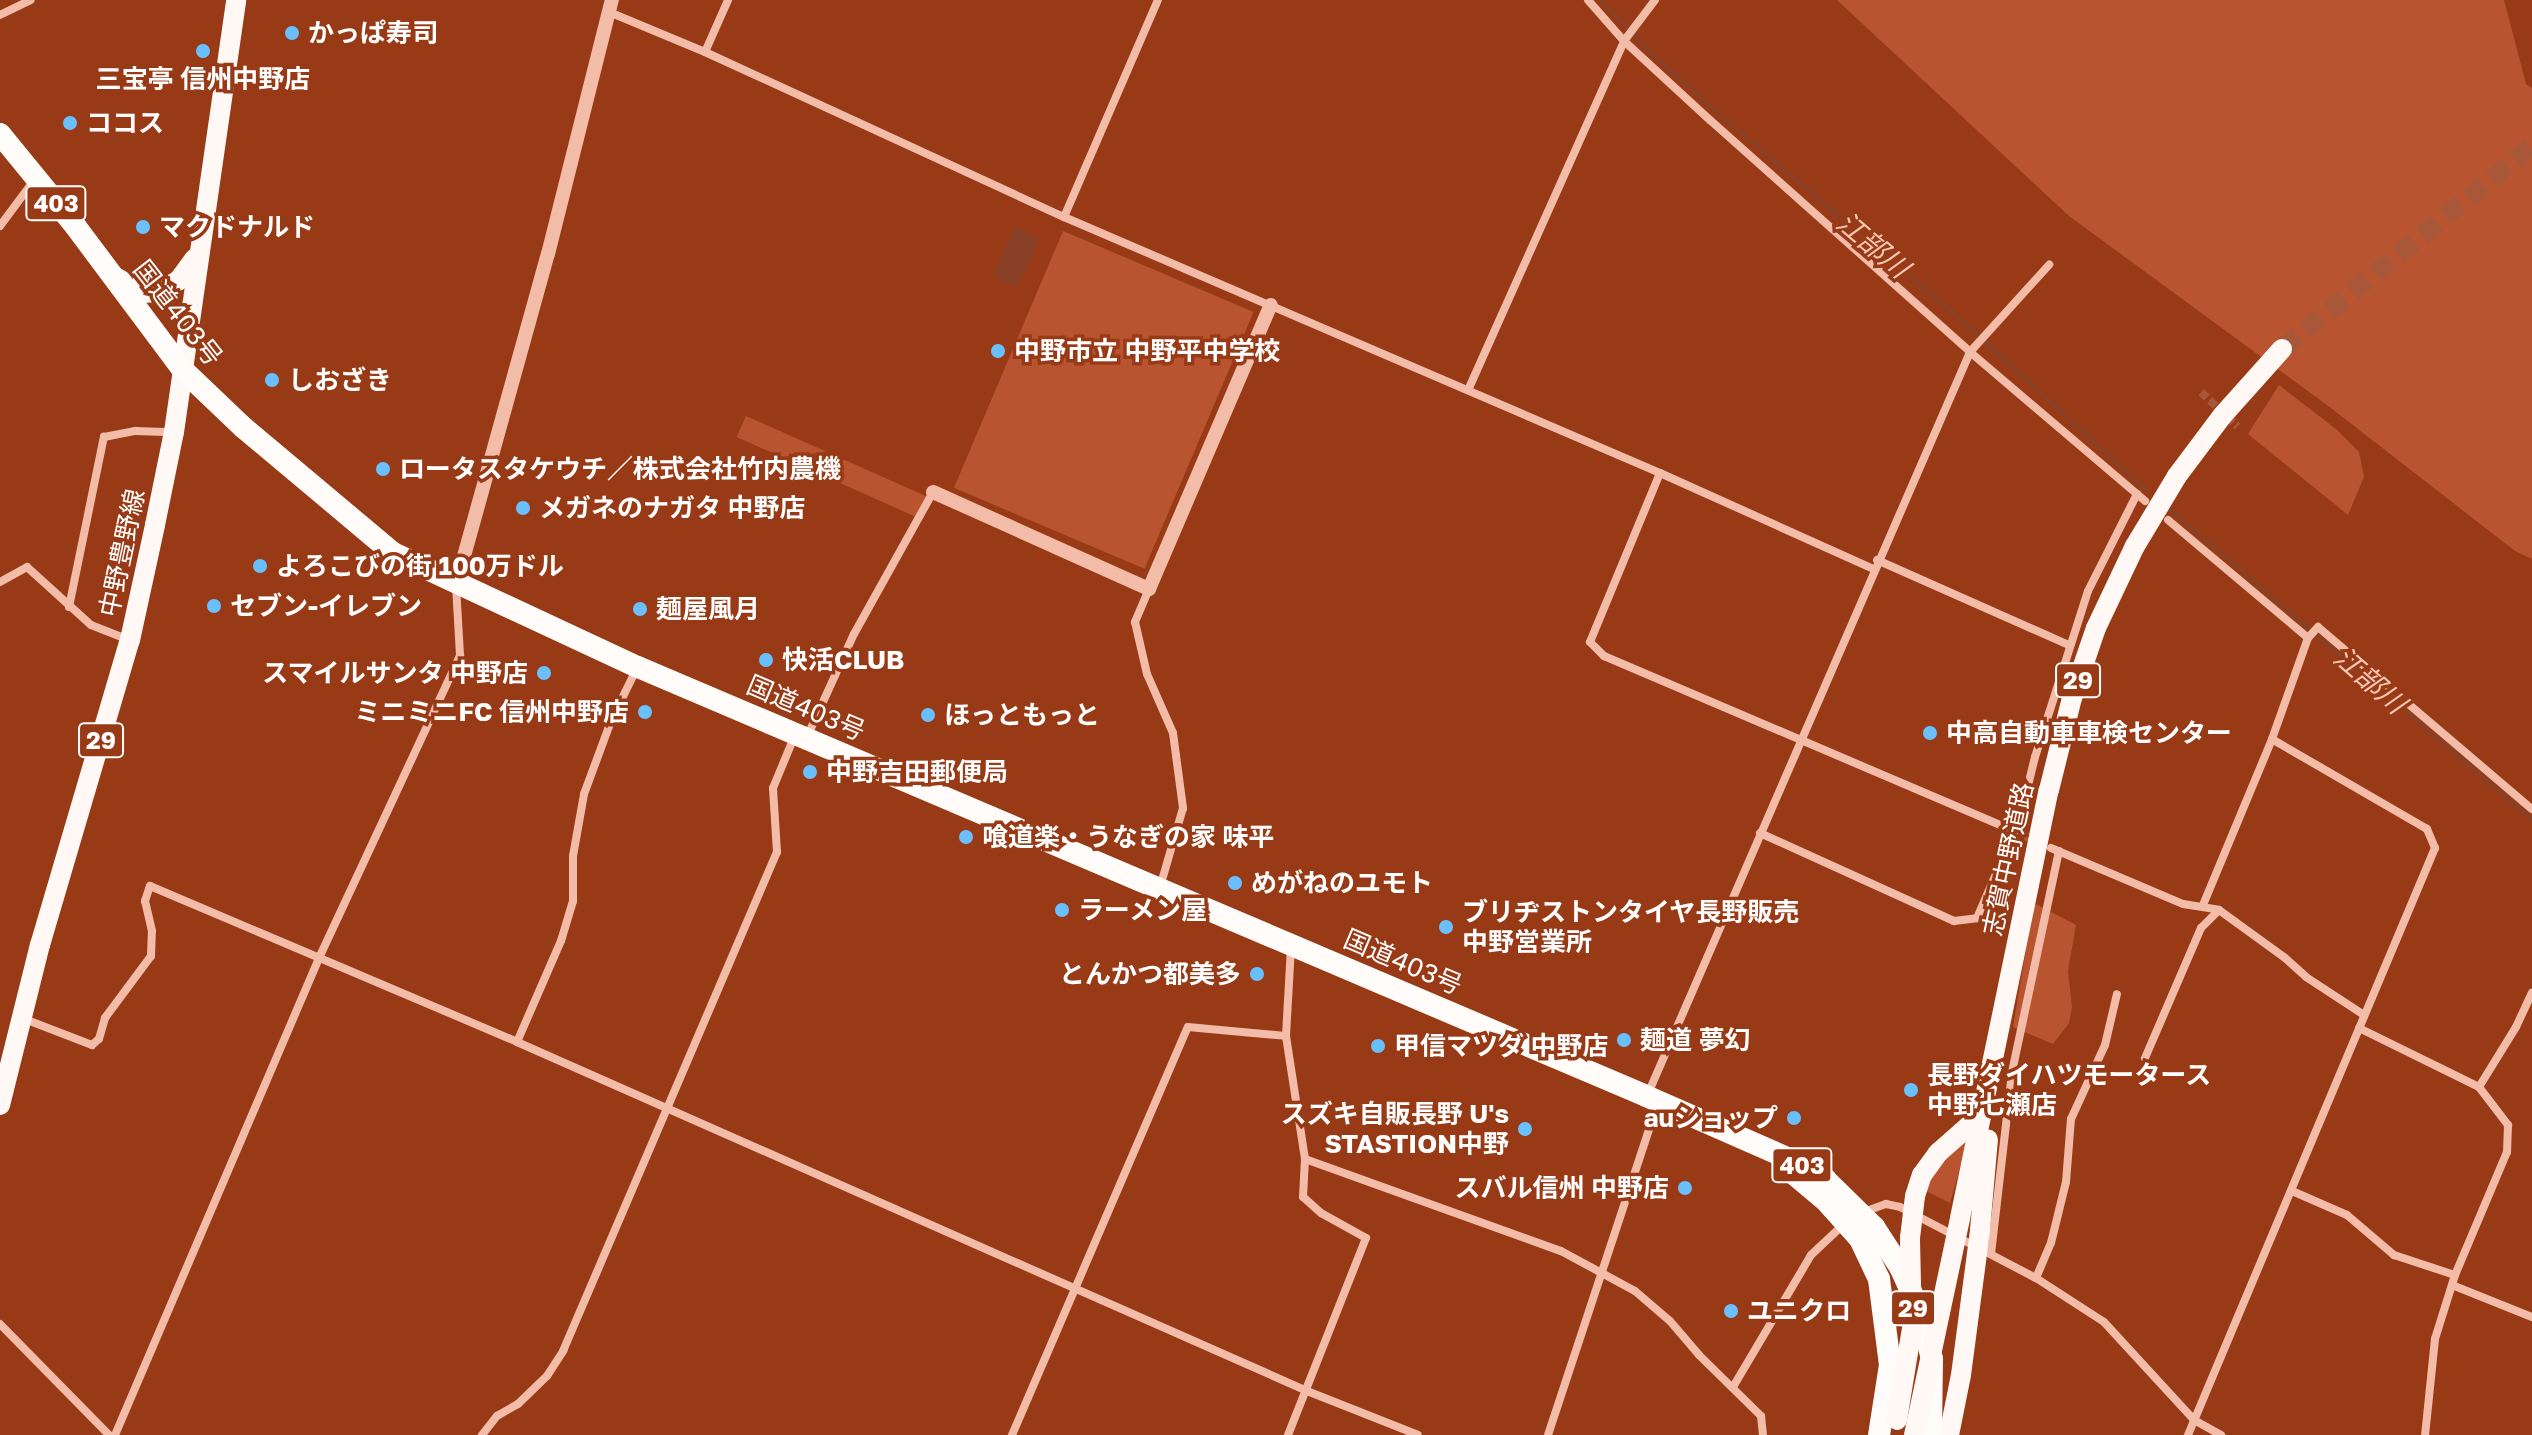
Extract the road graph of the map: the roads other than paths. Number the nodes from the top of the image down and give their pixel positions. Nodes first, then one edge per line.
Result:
1 (31, 0) edge
2 (236, 0) edge
3 (728, 0) edge
4 (1158, 0) edge
5 (1588, 0) edge
6 (1655, 0) edge
7 (610, 6) edge
8 (0, 15) edge
9 (1624, 40) junction
10 (705, 52) junction
11 (0, 134) edge
12 (35, 178) junction
13 (1064, 217) junction
14 (0, 226) edge
15 (198, 248) junction
16 (2049, 265) dead end
17 (111, 272) junction
18 (1271, 305) junction
19 (2282, 349) tunnel mouth
20 (1970, 352) junction
21 (183, 370) junction
22 (1469, 388) junction
23 (174, 432) junction
24 (1660, 473) junction
25 (933, 492) joint
26 (2137, 494) junction
27 (2145, 501) dead end
28 (2168, 520) dead end
29 (1876, 564) junction
30 (0, 582) edge
31 (456, 585) junction
32 (1149, 589) junction
33 (69, 607) junction
34 (2308, 638) junction
35 (130, 640) junction
36 (2069, 645) junction
37 (638, 667) junction
38 (801, 736) junction
39 (2272, 739) junction
40 (1803, 740) junction
41 (2532, 809) edge
42 (2014, 831) junction
43 (1760, 833) junction
44 (1159, 890) junction
45 (2203, 905) junction
46 (2219, 910) junction
47 (1291, 945) junction
48 (319, 958) junction
49 (2532, 992) edge
50 (2117, 994) dead end
51 (2364, 1015) junction
52 (21, 1018) junction
53 (2359, 1028) junction
54 (1286, 1036) junction
55 (517, 1042) junction
56 (2145, 1058) dead end
57 (1994, 1063) junction
58 (2479, 1087) junction
59 (1652, 1099) junction
60 (0, 1105) edge
61 (666, 1110) junction
62 (1982, 1113) junction
63 (1305, 1159) junction
64 (2292, 1191) junction
65 (1854, 1218) junction
66 (1991, 1254) junction
67 (1600, 1274) junction
68 (2036, 1278) junction
69 (2454, 1280) junction
70 (1076, 1286) junction
71 (2532, 1317) edge
72 (0, 1324) edge
73 (1924, 1325) junction
74 (1889, 1339) junction
75 (1733, 1387) junction
76 (1307, 1391) junction
77 (2194, 1420) junction
78 (1895, 1427) edge
79 (112, 1435) edge
80 (482, 1435) edge
81 (1012, 1435) edge
82 (1288, 1435) edge
83 (1418, 1435) edge
84 (1548, 1435) edge
85 (1763, 1435) edge
86 (1879, 1435) edge
87 (1914, 1435) edge
88 (1931, 1435) edge
89 (1949, 1435) edge
90 (2188, 1435) edge
91 (2221, 1435) edge
92 (2425, 1435) edge

1 - 8 street
2 - 15 main road, 中野豊野線 / 29
3 - 10 street
4 - 13 street
5 - 9 street
6 - 9 street
7 - 10 street
7 - 31 street
9 - 20 street
9 - 22 street
10 - 13 street
11 - 12 highway, 国道403号 / 403
12 - 14 street
12 - 17 highway, 国道403号 / 403
13 - 18 street
15 - 17 main road
15 - 21 main road, 中野豊野線 / 29
16 - 20 street
17 - 21 highway, 国道403号 / 403
18 - 22 street
18 - 32 street
19 - 57 main road, 志賀中野道路 / 29
20 - 26 street
20 - 29 street
21 - 23 main road, 中野豊野線 / 29
21 - 31 highway, 国道403号 / 403
22 - 24 street
23 - 33 street
23 - 35 main road, 中野豊野線 / 29
24 - 29 street
24 - 40 street
25 - 32 street
25 - 38 street
26 - 27 street
26 - 36 street
28 - 34 street
29 - 36 street
29 - 40 street
30 - 33 street
31 - 37 highway, 国道403号 / 403
31 - 48 street
32 - 44 street
33 - 35 street
34 - 39 street
34 - 41 street
35 - 52 main road, 中野豊野線 / 29
36 - 42 street
37 - 38 highway, 国道403号 / 403
37 - 55 street
38 - 44 highway, 国道403号 / 403
38 - 61 street
39 - 45 street
39 - 51 street
40 - 42 street
40 - 43 street
42 - 43 street
43 - 59 street
44 - 47 highway, 国道403号 / 403
45 - 46 street
45 - 66 street
46 - 51 street
46 - 56 street
47 - 54 street
47 - 59 highway, 国道403号 / 403
48 - 52 street
48 - 55 street
48 - 79 street
49 - 58 street
50 - 68 street
51 - 53 street
52 - 60 main road, 中野豊野線 / 29
53 - 58 street
53 - 64 street
54 - 63 street
54 - 70 street
55 - 61 street
57 - 62 main road, 志賀中野道路 / 29
57 - 89 main road, 29, bridge
58 - 69 street
59 - 65 highway, 国道403号 / 403
59 - 67 street
61 - 70 street
61 - 80 street
62 - 78 main road, 29, bridge
62 - 87 main road, 志賀中野道路 / 29, bridge
63 - 67 street
63 - 76 street
64 - 69 street
64 - 77 street
65 - 66 street
65 - 73 highway, 国道403号 / 403
65 - 74 highway, 国道403号 / 403
65 - 75 street
66 - 68 street
67 - 75 street
67 - 84 street
68 - 77 street
69 - 71 street
69 - 92 street
70 - 76 street
70 - 81 street
72 - 79 street
73 - 74 highway
73 - 88 highway, 国道403号 / 403
74 - 86 highway, 国道403号 / 403
75 - 85 street
76 - 82 street
76 - 83 street
77 - 90 street
77 - 91 street

